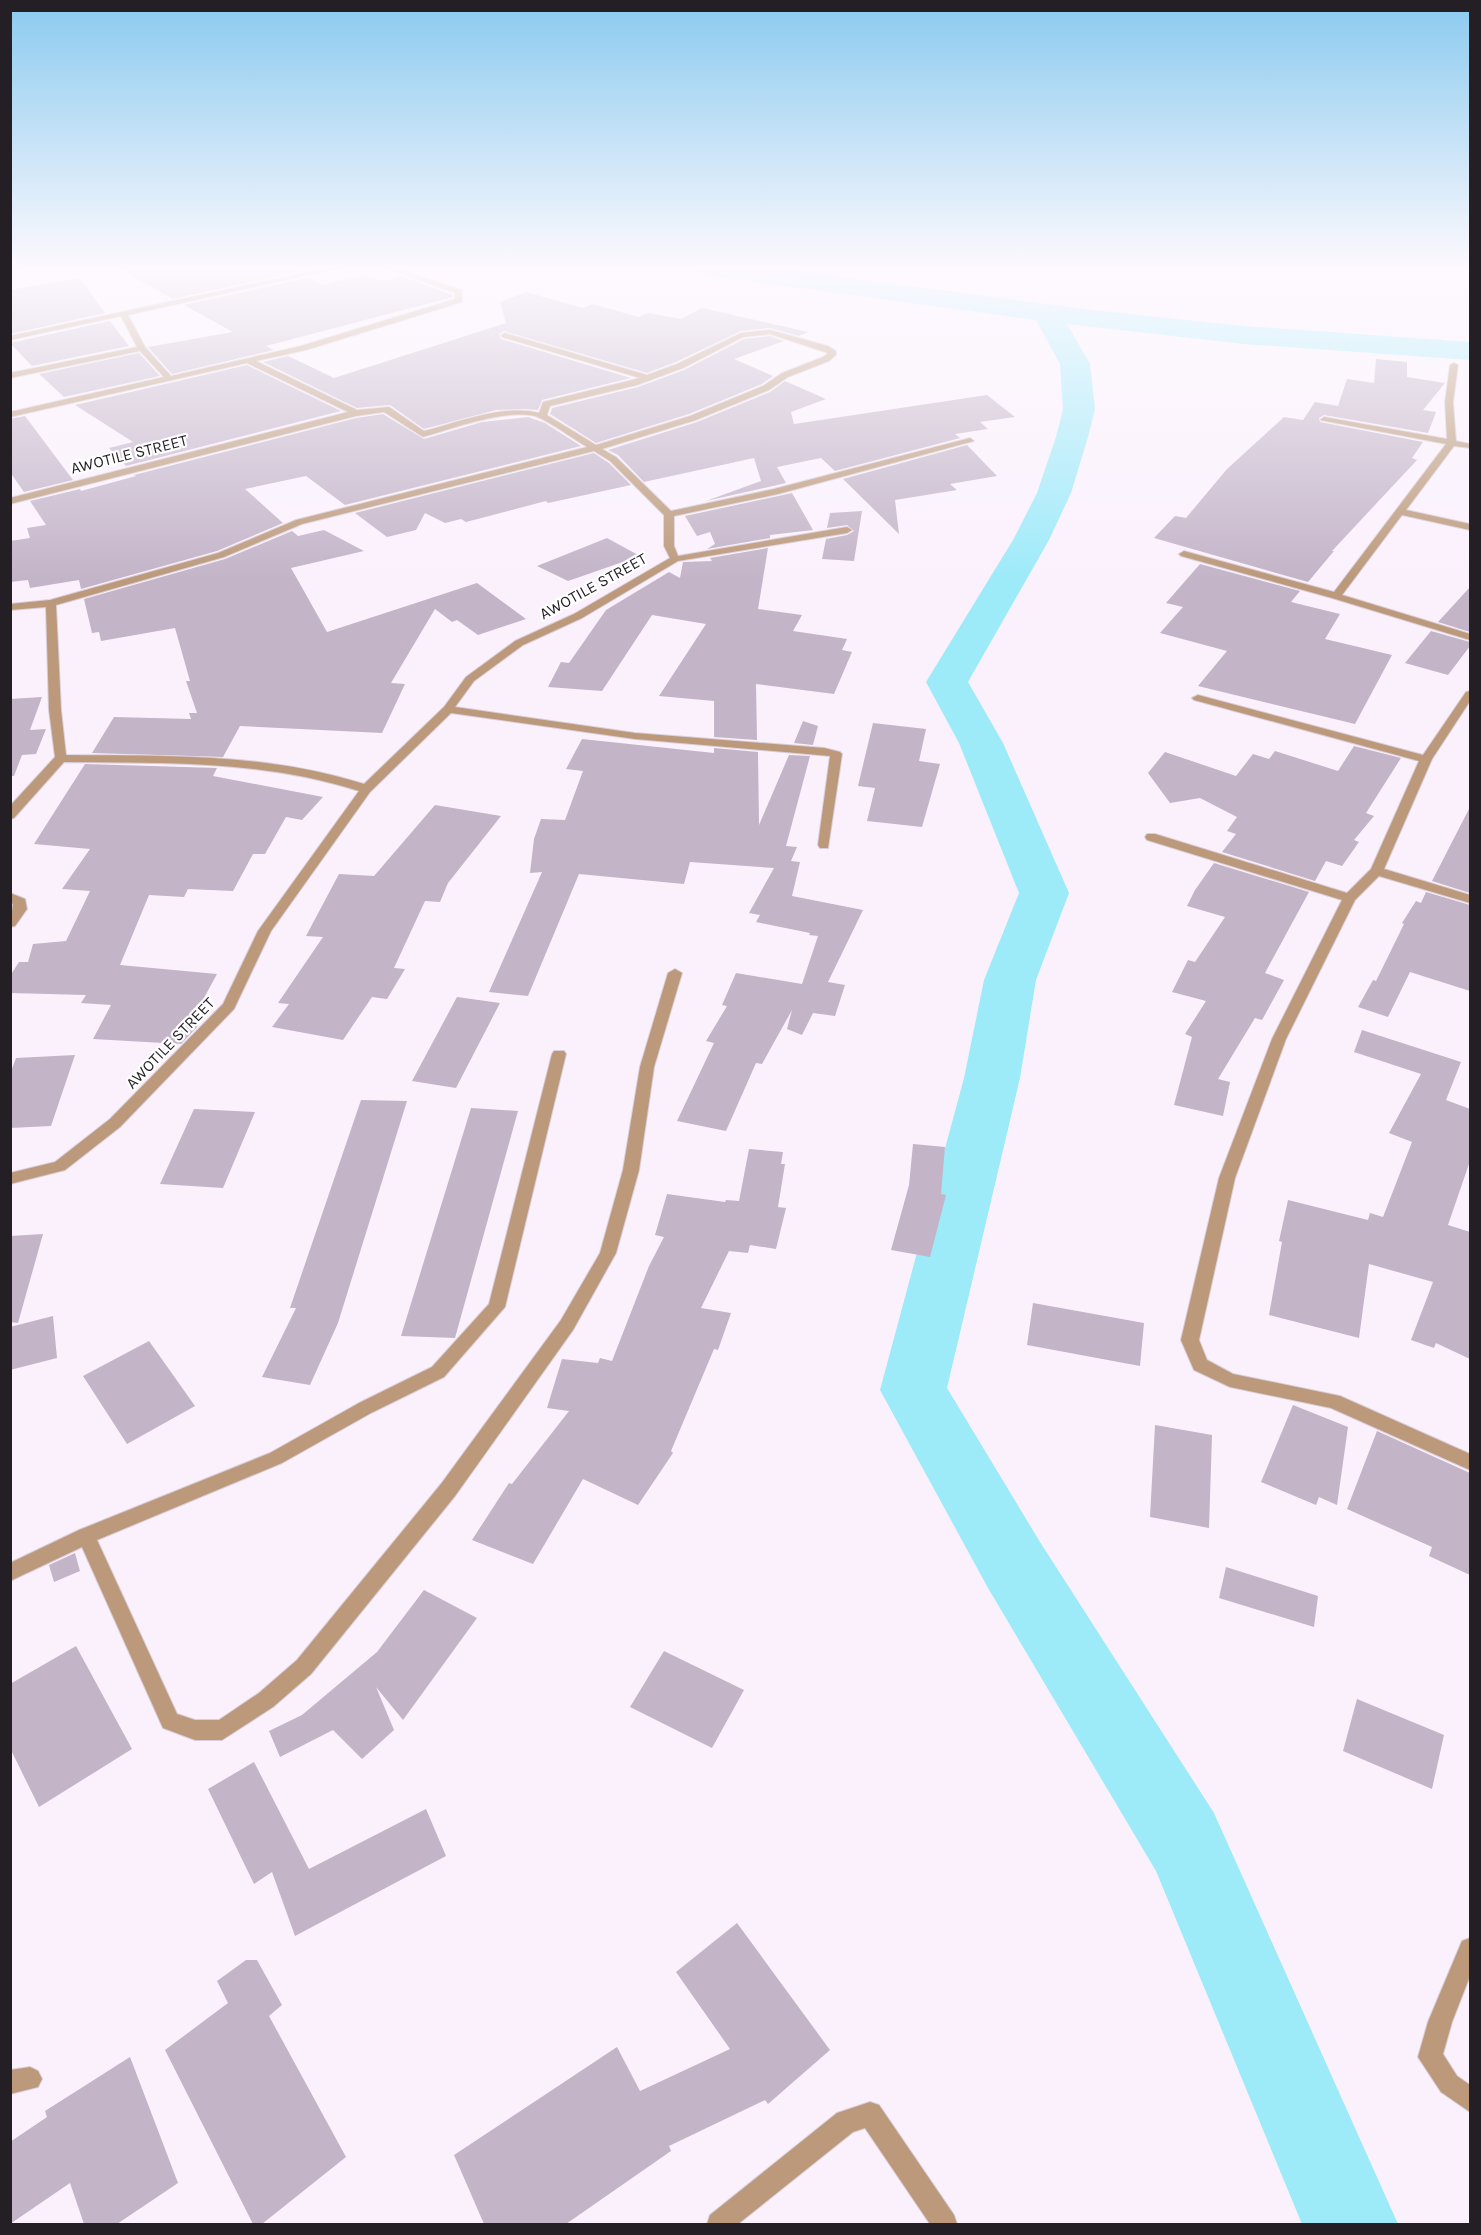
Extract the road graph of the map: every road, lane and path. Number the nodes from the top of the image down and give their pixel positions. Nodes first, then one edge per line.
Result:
1 (27, 372) edge
2 (164, 372) edge
3 (201, 372) edge
4 (274, 372) edge
5 (629, 372) edge
6 (663, 372) edge
7 (791, 372) edge
8 (1453, 372) edge
9 (10, 376) edge
10 (648, 378) junction
11 (171, 380) junction
12 (356, 412) junction
13 (10, 415) edge
14 (542, 416) junction
15 (1324, 420) dead end
16 (970, 441) dead end
17 (1452, 442) junction
18 (1470, 446) edge
19 (595, 448) junction
20 (10, 501) edge
21 (1398, 511) junction
22 (669, 514) junction
23 (1470, 527) edge
24 (847, 530) dead end
25 (1184, 554) dead end
26 (675, 559) junction
27 (1336, 596) junction
28 (51, 603) junction
29 (10, 607) edge
30 (1470, 637) edge
31 (1470, 694) edge
32 (1198, 698) dead end
33 (448, 709) junction
34 (61, 759) junction
35 (1426, 759) junction
36 (366, 789) junction
37 (10, 815) edge
38 (1150, 837) dead end
39 (824, 845) dead end
40 (1377, 871) junction
41 (10, 897) edge
42 (1349, 898) junction
43 (1470, 899) edge
44 (10, 923) edge
45 (675, 973) dead end
46 (559, 1054) dead end
47 (10, 1179) edge
48 (1470, 1462) edge
49 (86, 1536) junction
50 (10, 1573) edge
51 (1470, 1949) edge
52 (1470, 2100) edge
53 (719, 2224) edge
54 (945, 2224) edge

1 - 9 street
2 - 11 street
3 - 11 street
4 - 12 street
5 - 10 street
6 - 10 street
7 - 19 street
8 - 17 street
10 - 14 street
11 - 13 street
12 - 14 street, AWOTILE STREET
12 - 20 street, AWOTILE STREET
14 - 19 street, AWOTILE STREET
15 - 17 street
16 - 22 street
17 - 18 street
17 - 21 street
19 - 22 street, AWOTILE STREET
19 - 28 street
21 - 23 street
21 - 27 street
22 - 26 street, AWOTILE STREET
24 - 26 street
25 - 27 street
26 - 33 street, AWOTILE STREET
27 - 30 street
28 - 29 street
28 - 34 street
31 - 35 street
32 - 35 street
33 - 36 street, AWOTILE STREET
33 - 39 street
34 - 36 street
34 - 37 street
35 - 40 street
36 - 47 street, AWOTILE STREET
38 - 42 street
40 - 42 street
40 - 43 street
41 - 44 street
42 - 48 street
45 - 49 street
46 - 49 street
49 - 50 street
51 - 52 street
53 - 54 street

